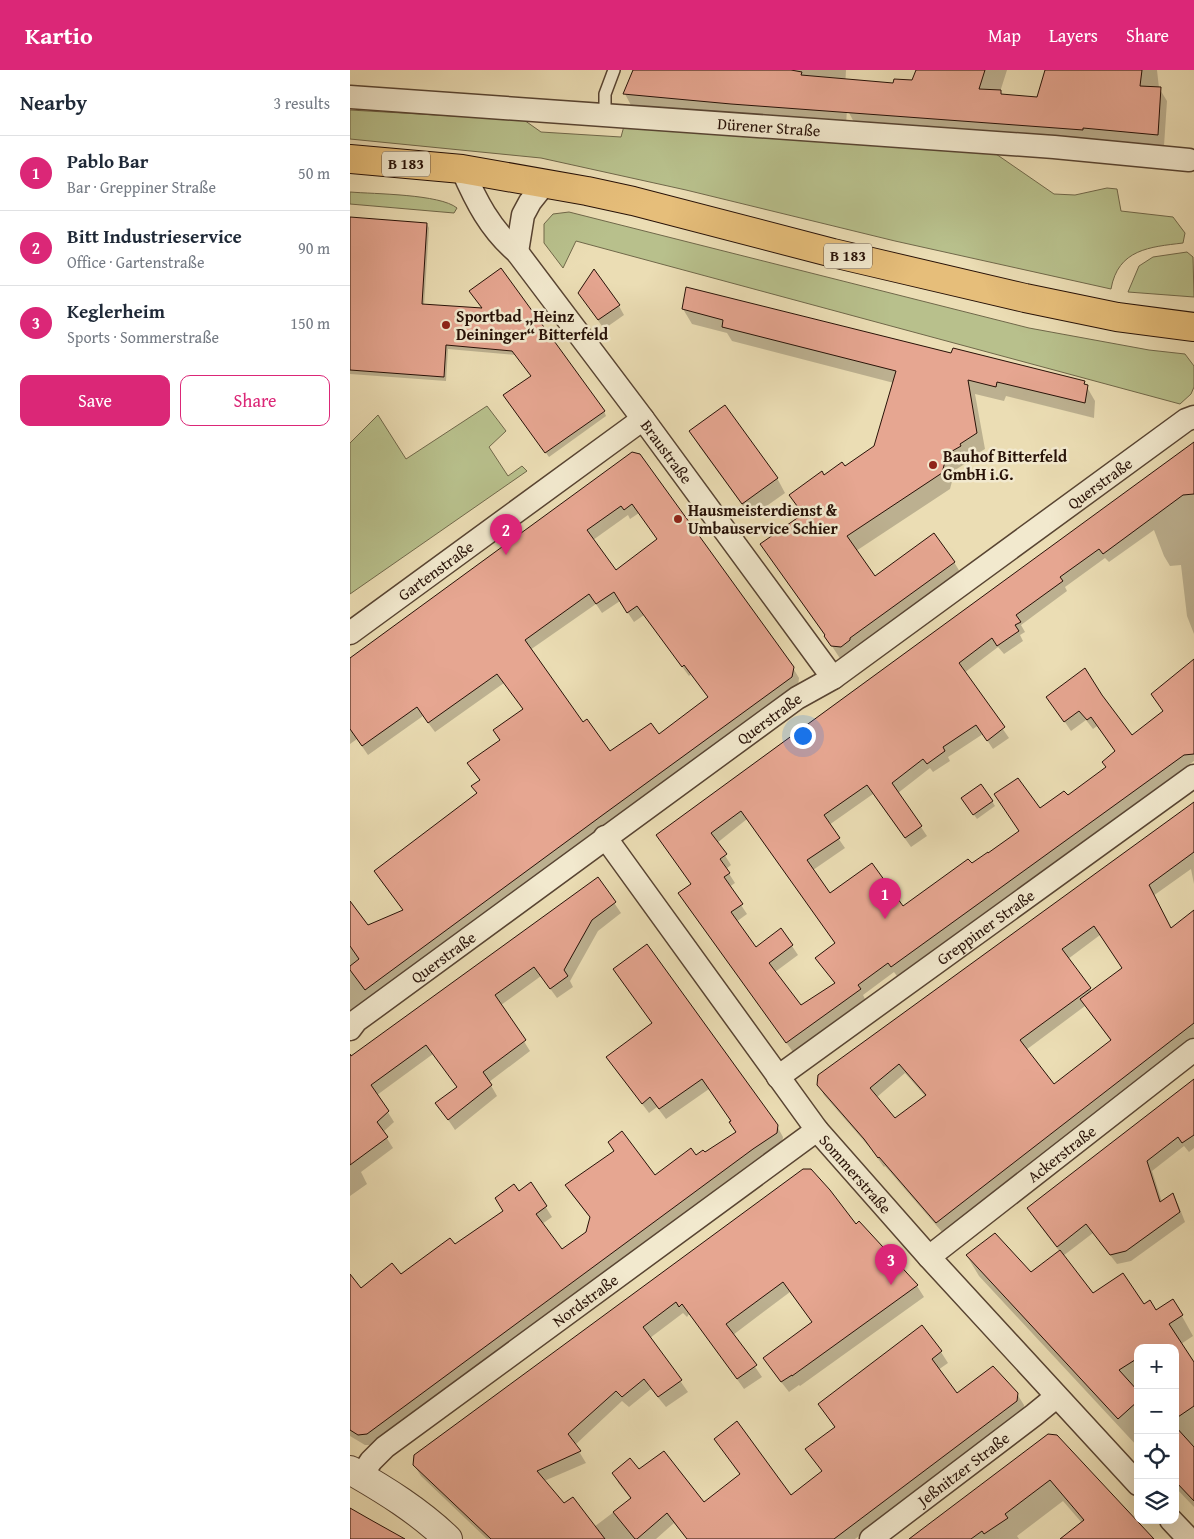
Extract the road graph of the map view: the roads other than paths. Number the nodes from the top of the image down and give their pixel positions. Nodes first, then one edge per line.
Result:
1 (614, 70) edge
2 (350, 97) edge
3 (605, 114) junction
4 (350, 159) edge
5 (1189, 160) dead end
6 (462, 170) junction
7 (545, 184) junction
8 (517, 252) junction
9 (1194, 327) edge
10 (1194, 417) edge
11 (643, 419) junction
12 (350, 633) edge
13 (833, 678) junction
14 (1194, 776) edge
15 (605, 837) junction
16 (350, 1029) edge
17 (1194, 1050) edge
18 (778, 1077) junction
19 (817, 1130) junction
20 (929, 1257) junction
21 (1056, 1396) junction
22 (355, 1473) edge
23 (1134, 1480) edge
24 (1175, 1524) edge
25 (448, 1539) edge
26 (871, 1539) edge
27 (1189, 1539) edge

1 - 3 lane
2 - 3 street, Dürener Straße
3 - 5 street, Dürener Straße
4 - 6 main road, B 183
6 - 7 main road, B 183
6 - 8 street, Braustraße
7 - 8 street
7 - 9 main road, B 183
8 - 11 street, Braustraße
10 - 13 street, Querstraße
11 - 12 street, Gartenstraße
11 - 13 street, Braustraße
13 - 15 street, Querstraße
14 - 18 street, Greppiner Straße
15 - 16 street, Querstraße
15 - 18 street, Sommerstraße
17 - 20 street, Ackerstraße
18 - 19 street, Sommerstraße
19 - 20 street, Sommerstraße
19 - 22 street, Nordstraße
20 - 21 street, Sommerstraße
21 - 23 street, Sommerstraße
21 - 26 street, Jeßnitzer Straße
22 - 25 street
24 - 27 street

